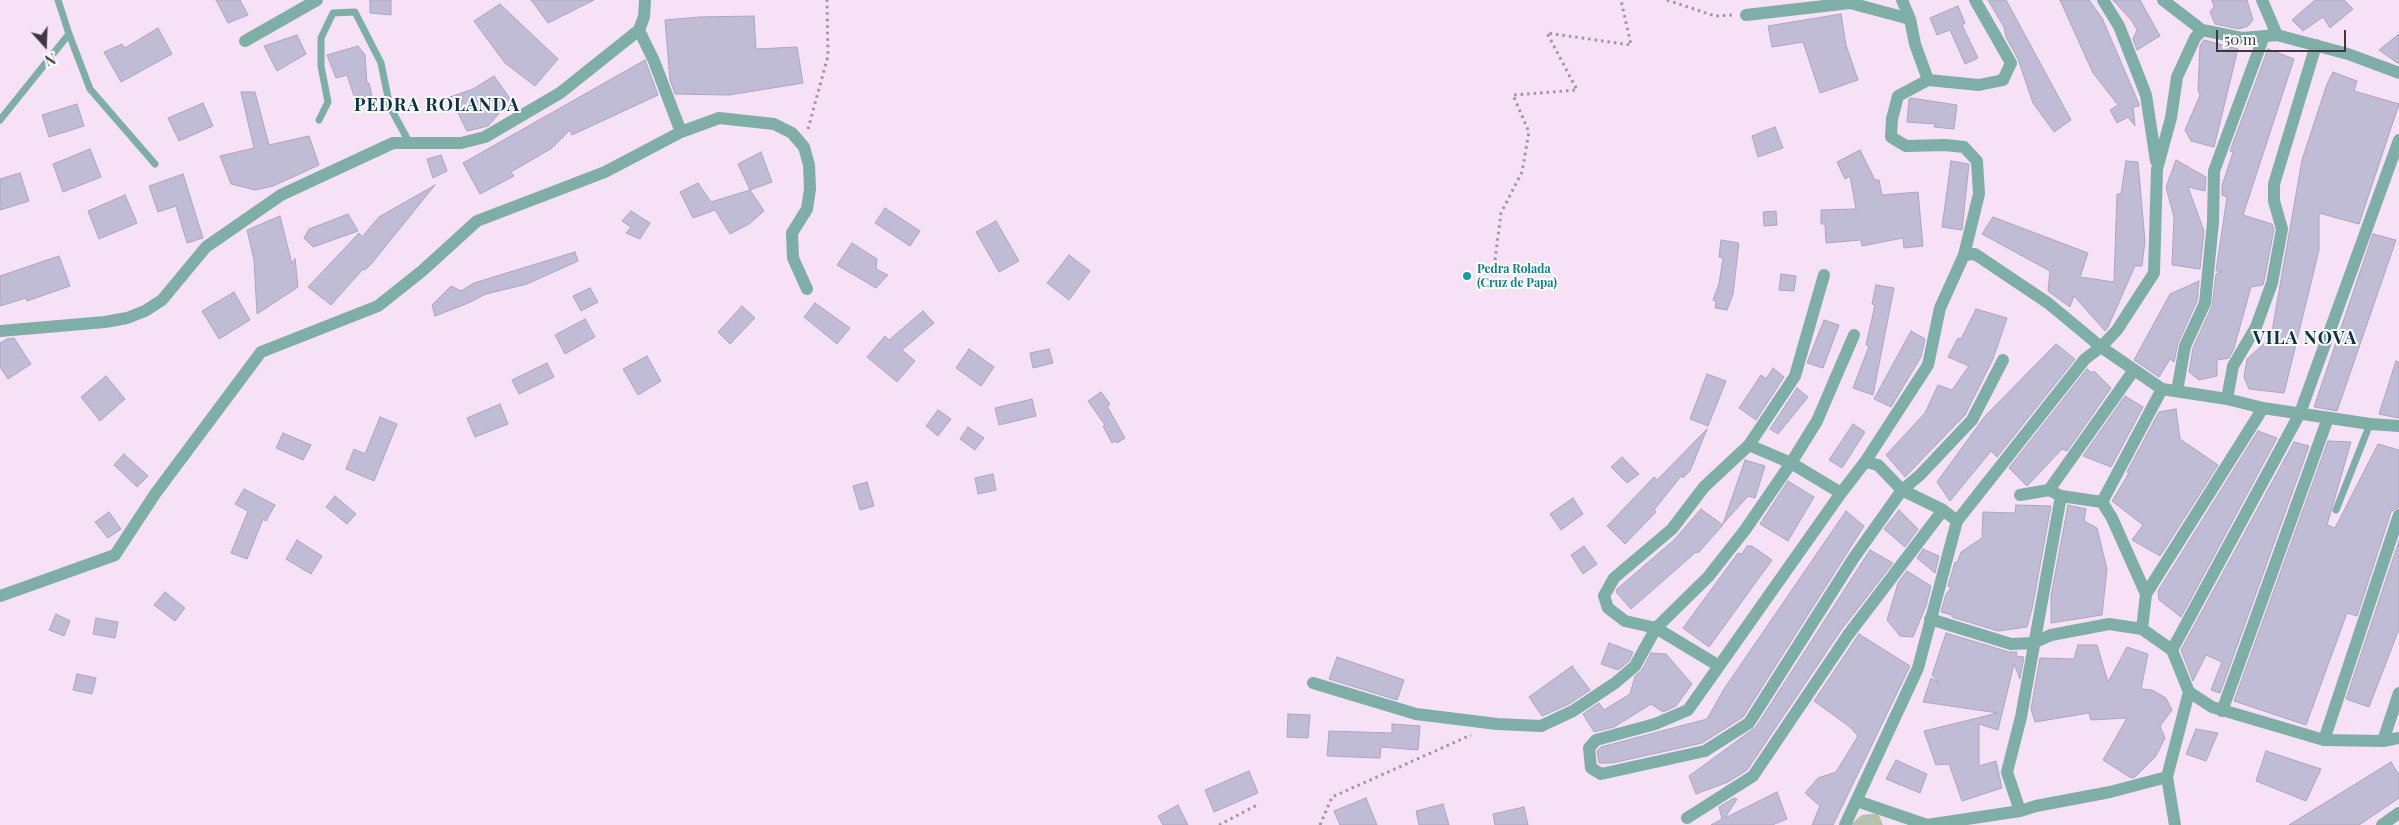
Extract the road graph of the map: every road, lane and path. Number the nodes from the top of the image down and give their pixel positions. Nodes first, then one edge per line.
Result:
1 (58, 0) edge
2 (317, 0) edge
3 (645, 0) edge
4 (827, 0) edge
5 (1621, 0) edge
6 (1667, 0) edge
7 (1902, 0) edge
8 (1975, 0) edge
9 (2103, 0) edge
10 (2163, 0) edge
11 (2262, 0) edge
12 (1746, 15) joint
13 (1910, 19) junction
14 (639, 30) junction
15 (2202, 30) junction
16 (69, 34) junction
17 (2271, 35) junction
18 (245, 41) dead end
19 (2316, 45) junction
20 (2399, 73) edge
21 (1928, 80) junction
22 (0, 120) edge
23 (319, 120) dead end
24 (681, 132) junction
25 (2399, 140) edge
26 (409, 142) junction
27 (804, 147) junction
28 (155, 164) dead end
29 (2157, 169) junction
30 (1964, 255) junction
31 (1495, 260) dead end
32 (1824, 275) dead end
33 (807, 289) dead end
34 (0, 331) edge
35 (1854, 335) dead end
36 (2100, 347) junction
37 (2003, 360) dead end
38 (2134, 370) junction
39 (2162, 389) junction
40 (2177, 391) junction
41 (2227, 399) junction
42 (2263, 408) junction
43 (2300, 413) junction
44 (2328, 418) junction
45 (2370, 424) junction
46 (2399, 426) edge
47 (1749, 445) junction
48 (1865, 462) junction
49 (1791, 463) junction
50 (1902, 490) junction
51 (1841, 493) junction
52 (2055, 493) junction
53 (2020, 495) dead end
54 (2102, 502) junction
55 (1943, 510) junction
56 (2336, 510) dead end
57 (2399, 515) edge
58 (1957, 521) junction
59 (2146, 594) junction
60 (0, 596) edge
61 (1930, 618) junction
62 (1656, 628) junction
63 (2142, 628) junction
64 (2033, 643) junction
65 (2172, 650) junction
66 (1719, 666) junction
67 (1313, 683) dead end
68 (2189, 692) junction
69 (2399, 694) edge
70 (2222, 711) junction
71 (1496, 724) junction
72 (2399, 738) edge
73 (2324, 740) junction
74 (2384, 742) junction
75 (2167, 777) junction
76 (1857, 801) junction
77 (1257, 805) dead end
78 (2020, 811) junction
79 (2399, 813) edge
80 (1687, 818) dead end
81 (1219, 825) edge
82 (1320, 825) edge
83 (1845, 825) edge
84 (2175, 825) edge
85 (2382, 825) edge

1 - 16 lane
2 - 18 street
3 - 14 street
4 - 27 path
5 - 31 path
6 - 12 path
7 - 13 street
8 - 21 street
9 - 29 street
10 - 15 street
11 - 17 street
12 - 13 street
13 - 21 street
14 - 24 street
14 - 26 street
15 - 17 street
15 - 29 street
16 - 22 lane
16 - 28 lane
17 - 19 street
17 - 40 street
19 - 20 street
19 - 41 street
21 - 30 street
23 - 26 lane
24 - 27 street
24 - 60 street
25 - 43 street
26 - 34 street
27 - 33 street
29 - 36 street
30 - 36 street
30 - 48 street
32 - 47 street
35 - 49 street
36 - 38 street
36 - 58 street
37 - 50 street
38 - 39 street
38 - 52 street
39 - 40 street
39 - 54 street
40 - 41 street
41 - 42 street
42 - 43 street
42 - 59 street
43 - 44 street
43 - 65 street
44 - 45 street
44 - 70 street
45 - 46 street
45 - 56 lane
47 - 49 street
47 - 62 street
48 - 50 street
48 - 51 street
49 - 51 street
49 - 62 street
50 - 55 street
50 - 66 street
51 - 66 street
52 - 53 street
52 - 54 street
52 - 64 street
54 - 59 street
55 - 58 street
55 - 80 street
57 - 73 street
58 - 61 street
59 - 63 street
61 - 64 street
61 - 76 street
62 - 66 street
62 - 71 street
63 - 64 street
63 - 65 street
64 - 78 street
65 - 68 street
67 - 71 street
68 - 70 street
68 - 75 street
69 - 74 street
70 - 73 street
71 - 82 path
72 - 74 street
73 - 74 street
75 - 78 street
75 - 84 street
76 - 78 street
76 - 83 street
77 - 81 path
79 - 85 street

